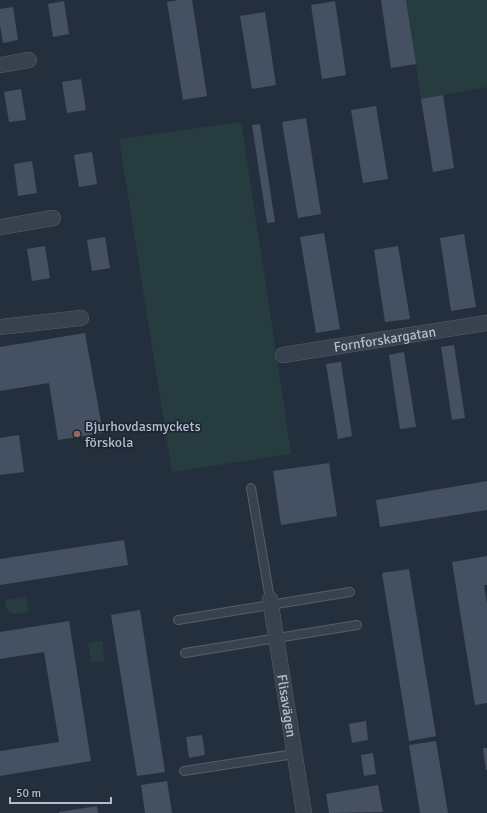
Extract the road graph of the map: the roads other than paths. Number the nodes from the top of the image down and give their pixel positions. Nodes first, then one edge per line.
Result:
1 (29, 60) dead end
2 (0, 65) edge
3 (53, 218) dead end
4 (0, 227) edge
5 (81, 318) dead end
6 (487, 323) edge
7 (0, 328) edge
8 (283, 355) dead end
9 (251, 488) dead end
10 (350, 592) dead end
11 (270, 602) junction
12 (178, 620) dead end
13 (357, 625) dead end
14 (276, 638) junction
15 (185, 653) dead end
16 (294, 754) junction
17 (184, 771) dead end
18 (304, 813) edge

1 - 2 street
3 - 4 street
5 - 7 street
6 - 8 street, Fornforskargatan
9 - 11 lane
10 - 11 lane
11 - 12 lane
11 - 14 street, Flisavägen
13 - 14 lane
14 - 15 lane
14 - 16 street, Flisavägen
16 - 17 lane
16 - 18 street, Flisavägen

